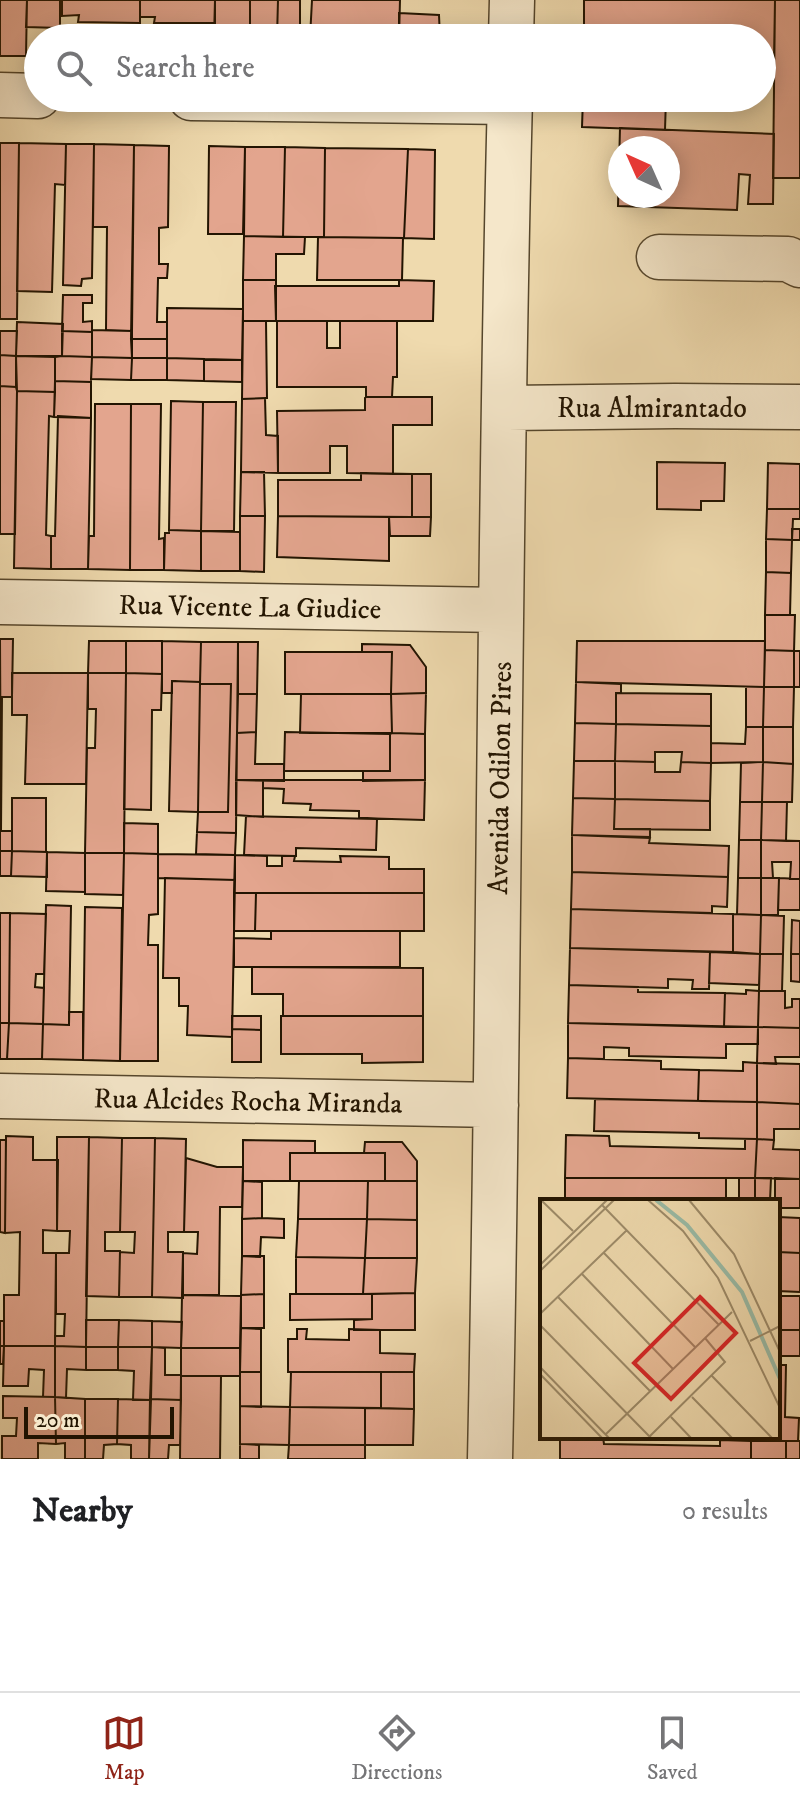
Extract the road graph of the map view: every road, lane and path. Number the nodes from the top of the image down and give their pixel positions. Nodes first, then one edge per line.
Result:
1 (512, 0) edge
2 (511, 24) edge
3 (0, 95) edge
4 (24, 96) edge
5 (510, 112) edge
6 (659, 257) dead end
7 (800, 265) edge
8 (800, 407) edge
9 (504, 408) junction
10 (0, 602) edge
11 (501, 610) junction
12 (0, 1096) edge
13 (496, 1105) junction
14 (490, 1459) edge

1 - 2 street
3 - 4 street
5 - 9 street, Avenida Odilon Pires
6 - 7 street
8 - 9 street, Rua Almirantado
9 - 11 street, Avenida Odilon Pires
10 - 11 street, Rua Vicente La Giudice
11 - 13 street, Avenida Odilon Pires
12 - 13 street, Rua Alcides Rocha Miranda
13 - 14 street, Avenida Odilon Pires

